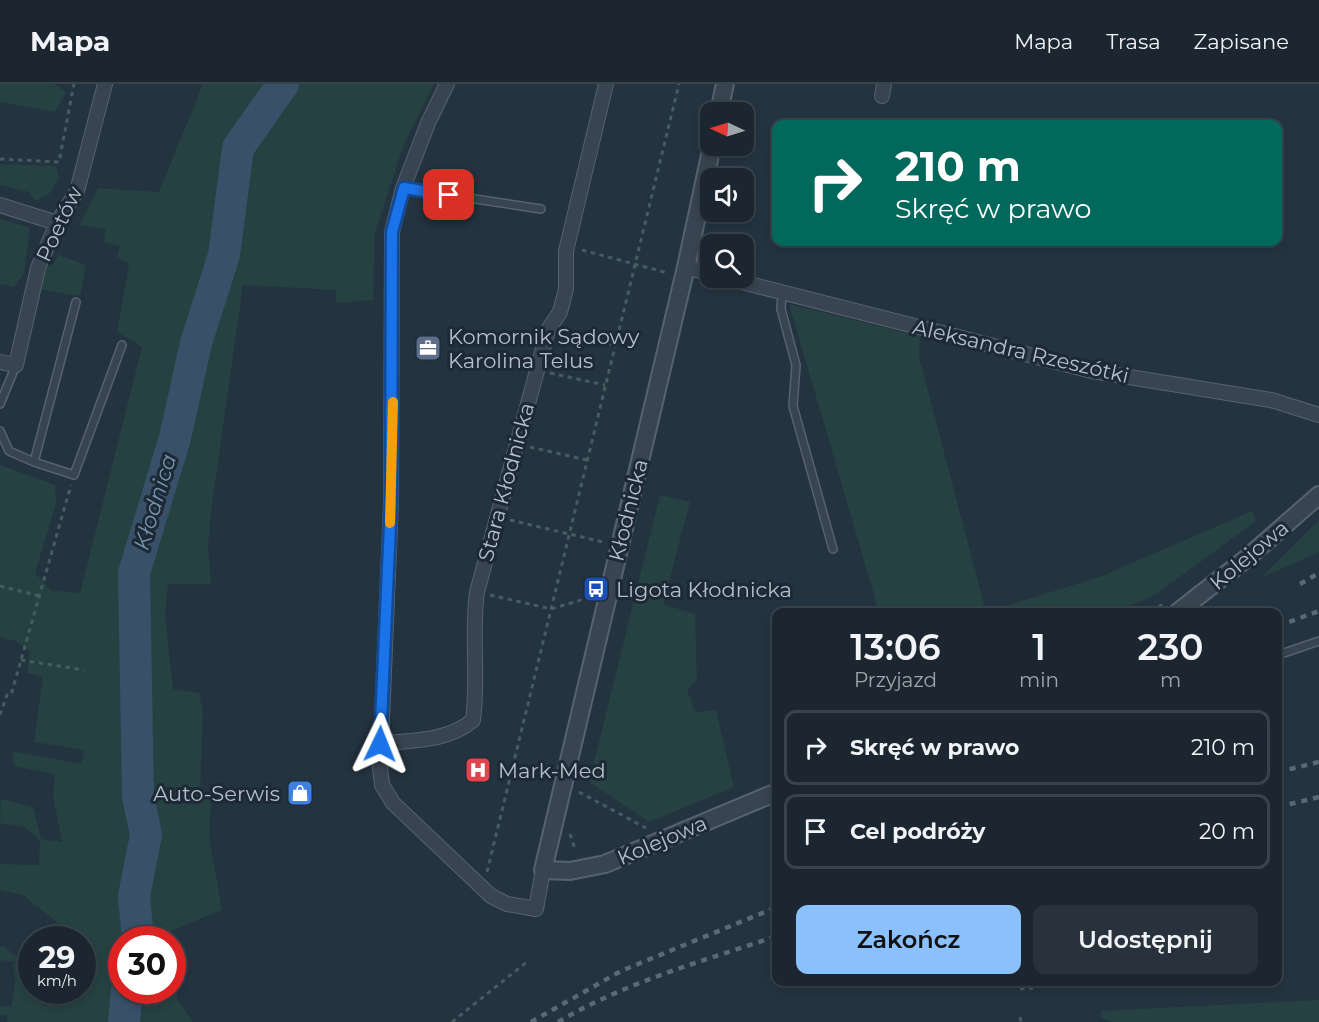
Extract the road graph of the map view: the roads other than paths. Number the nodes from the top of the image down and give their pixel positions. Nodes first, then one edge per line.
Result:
1 (105, 84) edge
2 (447, 84) edge
3 (606, 84) edge
4 (725, 84) edge
5 (721, 102) edge
6 (709, 156) edge
7 (404, 188) junction
8 (0, 205) edge
9 (541, 209) dead end
10 (57, 223) junction
11 (680, 271) junction
12 (700, 273) edge
13 (754, 285) edge
14 (782, 292) junction
15 (76, 302) dead end
16 (122, 345) dead end
17 (0, 362) edge
18 (16, 365) junction
19 (0, 404) edge
20 (1319, 415) edge
21 (0, 431) edge
22 (34, 462) junction
23 (1319, 495) edge
24 (833, 549) dead end
25 (1183, 608) edge
26 (1319, 641) edge
27 (1282, 654) edge
28 (380, 744) junction
29 (772, 794) edge
30 (543, 870) junction

1 - 10 street, Poetów
2 - 7 street
3 - 28 street, Stara Kłodnicka
4 - 5 street
6 - 11 street, Kłodnicka
7 - 9 lane
7 - 28 street
8 - 10 street
10 - 18 street, Poetów
11 - 12 street
11 - 30 street, Kłodnicka
13 - 14 street, Aleksandra Rzeszótki
14 - 20 street, Aleksandra Rzeszótki
14 - 24 lane
15 - 22 lane
16 - 22 lane
17 - 18 street
18 - 19 lane
21 - 22 lane
23 - 25 street, Kolejowa
26 - 27 lane
28 - 30 street, Kłodnicka
29 - 30 street, Kolejowa

